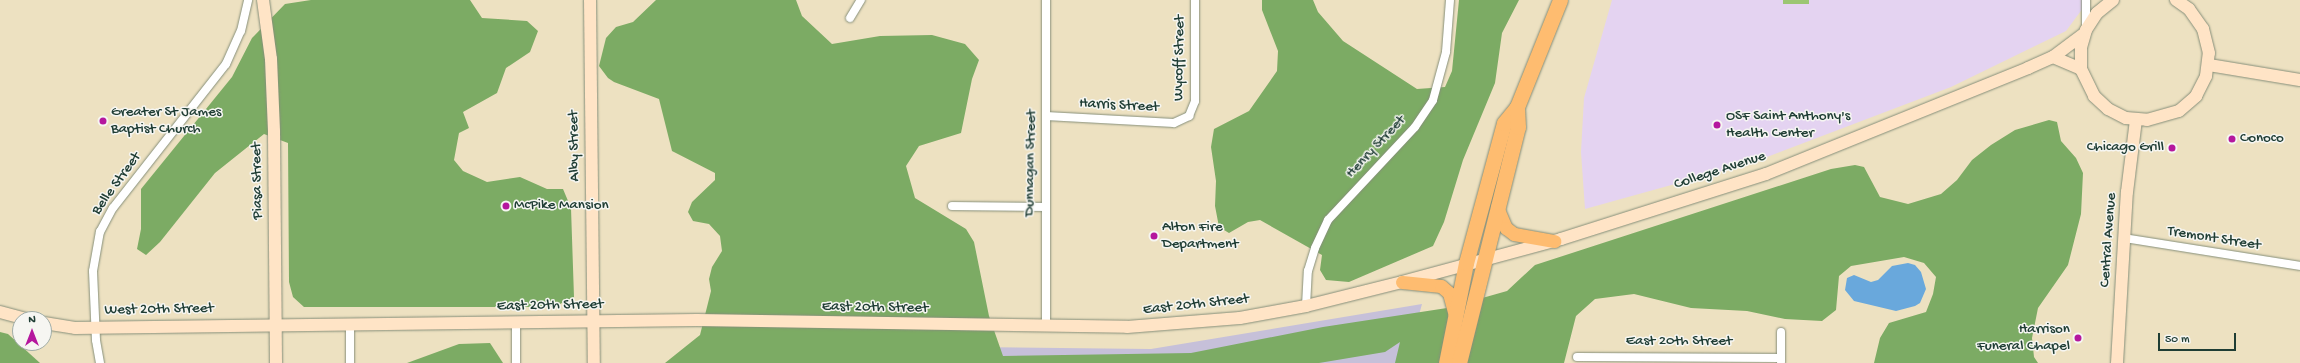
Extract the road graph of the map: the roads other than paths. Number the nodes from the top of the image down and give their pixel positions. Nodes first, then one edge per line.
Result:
1 (248, 0) edge
2 (263, 0) edge
3 (590, 0) edge
4 (861, 0) edge
5 (1046, 0) edge
6 (1195, 0) edge
7 (1450, 0) edge
8 (1560, 0) edge
9 (2086, 0) edge
10 (2113, 0) edge
11 (2176, 0) edge
12 (850, 18) dead end
13 (2085, 32) junction
14 (2053, 57) junction
15 (2209, 65) junction
16 (2082, 69) junction
17 (2300, 80) edge
18 (1517, 107) junction
19 (1046, 116) junction
20 (1189, 116) joint
21 (2136, 120) junction
22 (952, 206) dead end
23 (1044, 207) junction
24 (1497, 207) junction
25 (2124, 238) junction
26 (1554, 241) junction
27 (1483, 259) junction
28 (1466, 264) junction
29 (2300, 266) edge
30 (1402, 282) junction
31 (1306, 306) junction
32 (0, 312) edge
33 (12, 315) edge
34 (1455, 315) junction
35 (594, 320) junction
36 (516, 322) junction
37 (52, 324) edge
38 (350, 324) junction
39 (276, 325) junction
40 (1046, 326) junction
41 (96, 327) junction
42 (1781, 332) dead end
43 (1577, 357) dead end
44 (1642, 361) edge
45 (1781, 361) edge
46 (100, 363) edge
47 (276, 363) edge
48 (350, 363) edge
49 (516, 363) edge
50 (594, 363) edge
51 (1446, 363) edge
52 (1459, 363) edge
53 (2117, 363) edge

1 - 41 street, Belle Street
2 - 39 street, Piasa Street
3 - 35 street, Alby Street
4 - 12 street
5 - 19 street, Dunnagan Street
6 - 20 street, Wycoff Street
7 - 31 street, Henry Street
8 - 18 highway
9 - 13 street
10 - 13 street
11 - 15 street
13 - 14 street, College Avenue
13 - 16 street
14 - 16 street
14 - 26 street, College Avenue
15 - 17 street
15 - 21 street
16 - 21 street
18 - 24 highway
18 - 28 highway
19 - 20 street, Harris Street
19 - 23 street, Dunnagan Street
21 - 25 street, Central Avenue
22 - 23 street
23 - 40 street, Dunnagan Street
24 - 26 main road
24 - 27 highway
25 - 29 street, Tremont Street
25 - 53 street, Central Avenue
26 - 27 street, College Avenue
27 - 28 street, College Avenue
27 - 52 highway
28 - 30 street, East 20th Street
28 - 34 highway
30 - 31 street, East 20th Street
30 - 34 main road
31 - 40 street, East 20th Street
32 - 33 street
34 - 51 highway
35 - 36 street, East 20th Street
35 - 40 street, East 20th Street
35 - 50 street, Alby Street
36 - 38 street, East 20th Street
36 - 49 street
37 - 41 street, West 20th Street
38 - 39 street, East 20th Street
38 - 48 street
39 - 41 street, West 20th Street
39 - 47 street, Piasa Street
41 - 46 street, Belle Street
42 - 45 street
43 - 44 street, East 20th Street
44 - 45 street, East 20th Street

